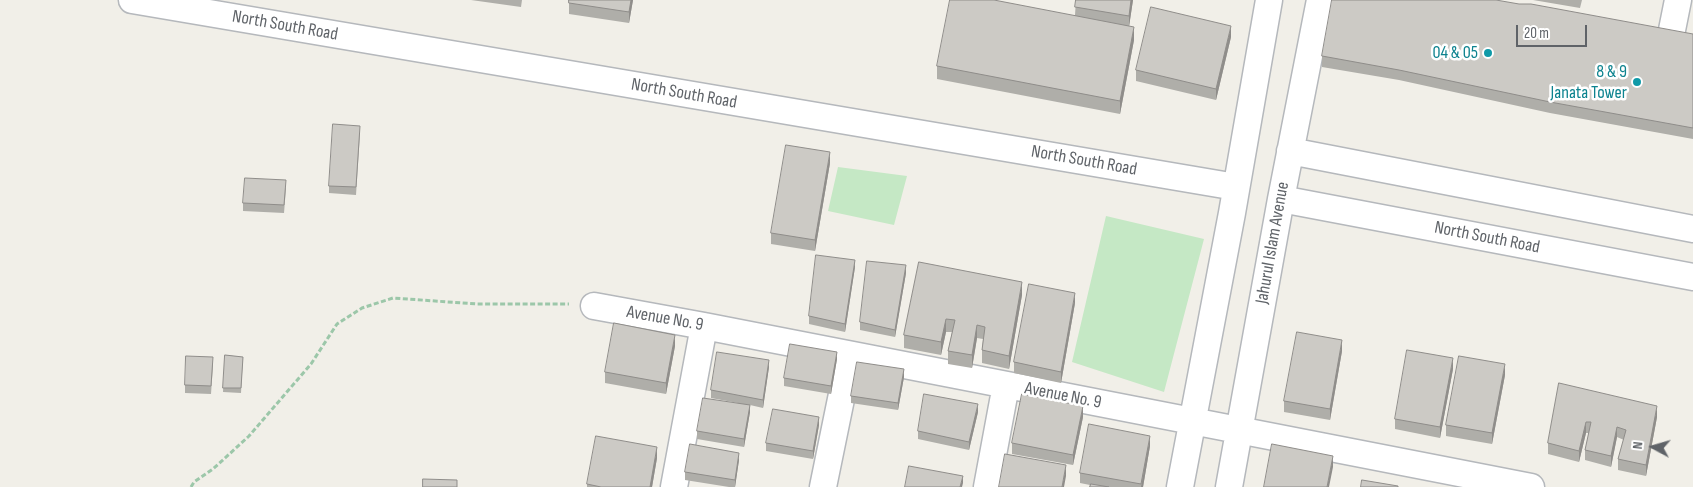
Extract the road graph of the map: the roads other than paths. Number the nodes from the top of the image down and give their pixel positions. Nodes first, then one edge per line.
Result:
1 (132, 0) edge
2 (1269, 0) edge
3 (1320, 0) edge
4 (1678, 0) edge
5 (1643, 35) edge
6 (1682, 42) edge
7 (1290, 151) junction
8 (1236, 187) junction
9 (1281, 199) junction
10 (1693, 229) edge
11 (1693, 277) edge
12 (594, 306) road end
13 (704, 326) junction
14 (850, 355) junction
15 (1006, 385) junction
16 (1192, 421) junction
17 (1240, 430) junction
18 (1435, 478) edge
19 (674, 487) edge
20 (824, 487) edge
21 (987, 487) edge
22 (1180, 487) edge
23 (1229, 487) edge
24 (1531, 487) edge

1 - 8 street, North South Road
2 - 8 street
3 - 7 street, Jahurul Islam Avenue
4 - 6 street
5 - 6 street
7 - 9 street, Jahurul Islam Avenue
7 - 10 street
8 - 16 street
9 - 11 street, North South Road
9 - 17 street, Jahurul Islam Avenue
12 - 13 street, Avenue No. 9
13 - 14 street, Avenue No. 9
13 - 19 street
14 - 15 street, Avenue No. 9
14 - 20 street
15 - 16 street, Avenue No. 9
15 - 21 street
16 - 17 street, Avenue No. 9
16 - 22 street
17 - 18 street, Avenue No. 9
17 - 23 street, Jahurul Islam Avenue
18 - 24 street, Avenue No. 9

